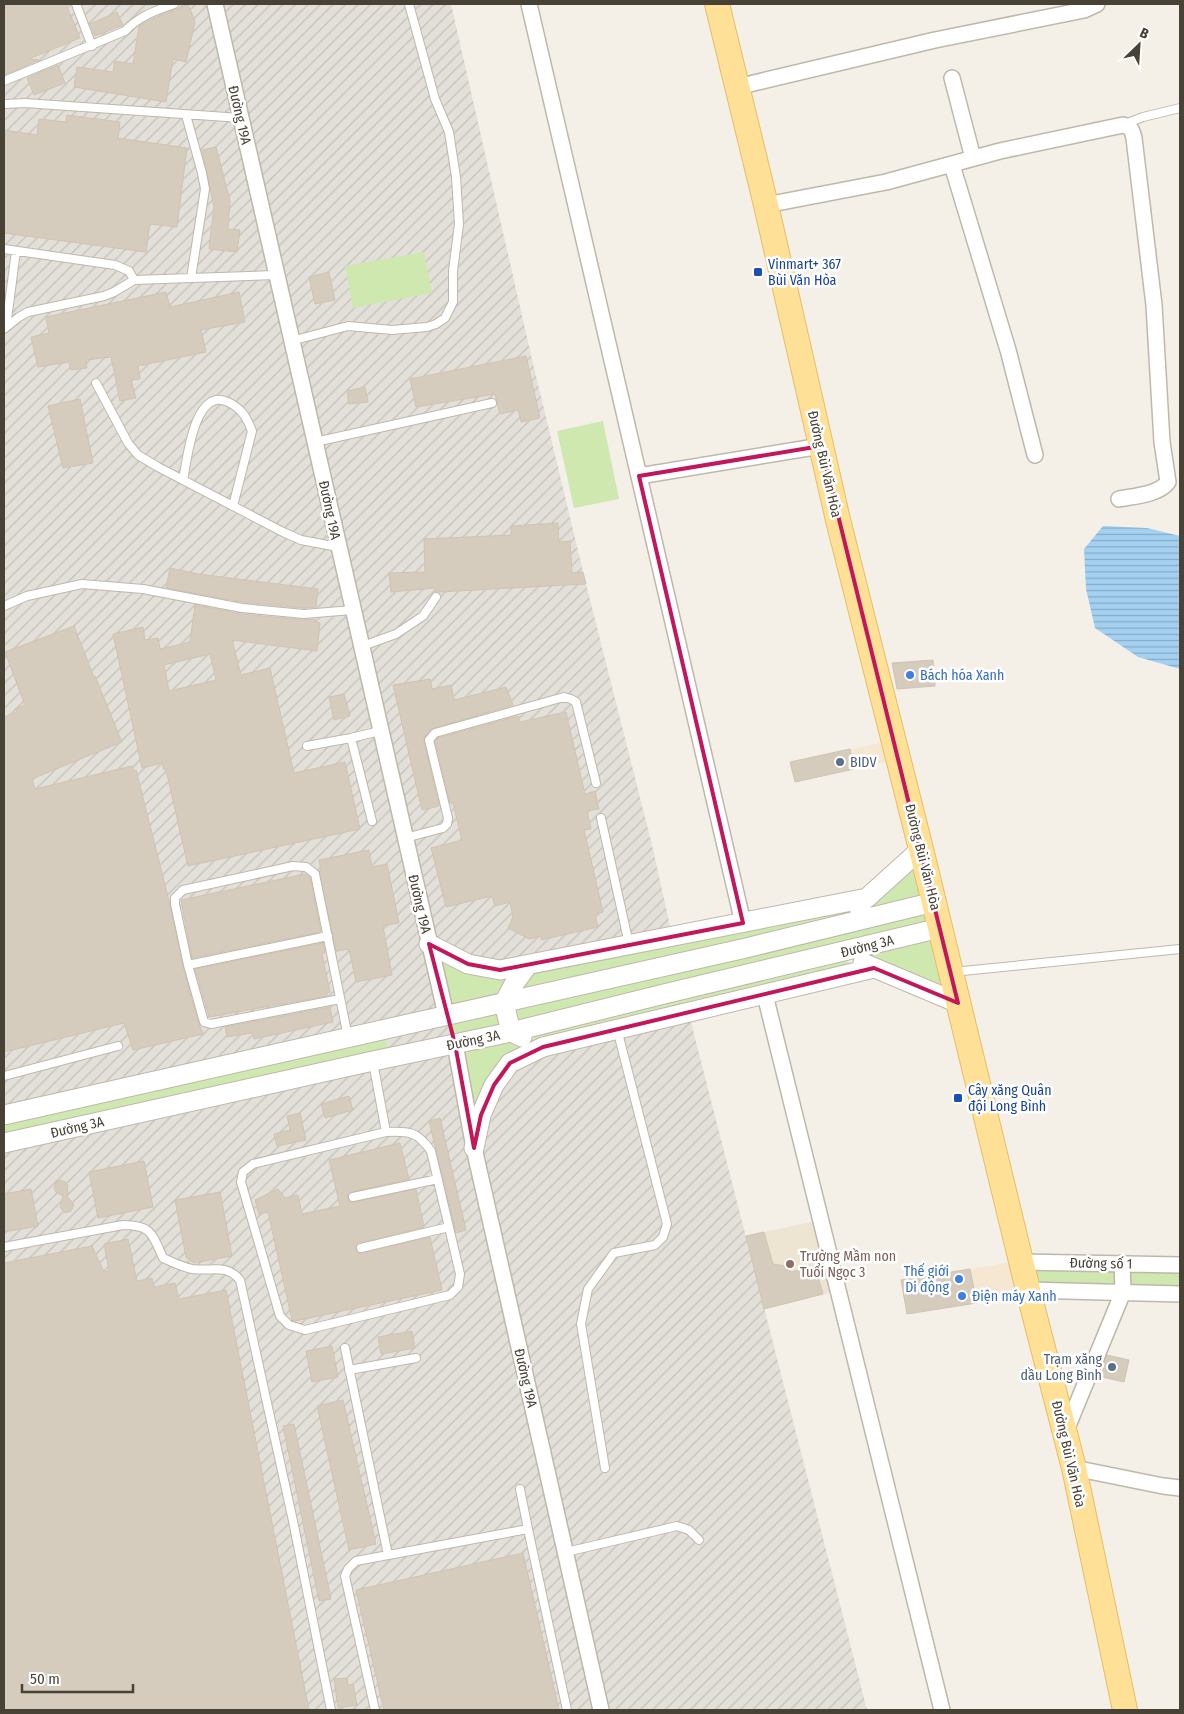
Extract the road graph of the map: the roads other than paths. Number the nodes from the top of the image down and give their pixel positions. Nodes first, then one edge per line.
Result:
1 (76, 4) edge
2 (146, 4) edge
3 (174, 4) edge
4 (215, 4) edge
5 (409, 4) edge
6 (529, 4) edge
7 (717, 4) edge
8 (1097, 4) edge
9 (149, 13) junction
10 (92, 46) junction
11 (952, 78) dead end
12 (4, 81) edge
13 (737, 87) junction
14 (4, 104) edge
15 (1180, 108) edge
16 (186, 114) junction
17 (241, 118) junction
18 (1123, 125) junction
19 (973, 158) junction
20 (952, 165) junction
21 (766, 205) junction
22 (4, 249) edge
23 (16, 251) junction
24 (276, 275) junction
25 (191, 278) junction
26 (134, 280) junction
27 (5, 328) edge
28 (291, 341) junction
29 (96, 383) dead end
30 (492, 403) dead end
31 (315, 442) junction
32 (821, 446) junction
33 (1035, 455) dead end
34 (639, 476) junction
35 (183, 480) junction
36 (1119, 500) dead end
37 (233, 506) junction
38 (338, 547) junction
39 (436, 597) dead end
40 (4, 606) edge
41 (352, 610) junction
42 (360, 647) junction
43 (380, 731) junction
44 (351, 738) junction
45 (307, 746) dead end
46 (596, 783) dead end
47 (601, 818) dead end
48 (372, 821) dead end
49 (405, 838) junction
50 (921, 849) junction
51 (867, 898) junction
52 (934, 902) junction
53 (743, 923) junction
54 (834, 927) junction
55 (940, 928) junction
56 (328, 936) junction
57 (429, 944) junction
58 (629, 944) junction
59 (1180, 949) edge
60 (842, 953) junction
61 (188, 965) junction
62 (527, 966) junction
63 (874, 968) junction
64 (951, 972) junction
65 (765, 995) junction
66 (340, 999) junction
67 (504, 1003) junction
68 (958, 1003) junction
69 (446, 1015) junction
70 (617, 1029) junction
71 (511, 1032) junction
72 (348, 1037) junction
73 (455, 1044) junction
74 (118, 1046) dead end
75 (543, 1047) junction
76 (373, 1061) junction
77 (4, 1076) edge
78 (4, 1115) edge
79 (386, 1132) junction
80 (4, 1143) edge
81 (474, 1148) junction
82 (438, 1179) junction
83 (354, 1197) dead end
84 (450, 1227) junction
85 (4, 1247) edge
86 (361, 1248) dead end
87 (1021, 1262) junction
88 (1122, 1263) junction
89 (1180, 1265) edge
90 (1028, 1290) junction
91 (1123, 1292) junction
92 (1180, 1294) edge
93 (345, 1348) dead end
94 (416, 1358) dead end
95 (349, 1370) junction
96 (1065, 1434) junction
97 (605, 1468) dead end
98 (1074, 1468) junction
99 (1180, 1488) edge
100 (520, 1489) dead end
101 (528, 1529) junction
102 (699, 1540) dead end
103 (566, 1552) junction
104 (388, 1555) junction
105 (331, 1710) edge
106 (375, 1710) edge
107 (567, 1710) edge
108 (601, 1710) edge
109 (942, 1710) edge
110 (1126, 1710) edge

1 - 10 lane
2 - 9 lane
3 - 9 lane
4 - 17 street, Đường 19A
5 - 28 lane
6 - 34 street
7 - 13 main road, Đường Bùi Văn Hòa
8 - 13 street
9 - 10 lane
10 - 12 lane
11 - 19 street
13 - 21 main road, Đường Bùi Văn Hòa
14 - 16 lane
15 - 18 lane
16 - 17 lane
16 - 25 lane
17 - 24 street, Đường 19A
18 - 19 street
18 - 36 street
19 - 20 street
20 - 21 street
20 - 33 street
21 - 32 main road, Đường Bùi Văn Hòa
22 - 23 lane
23 - 26 lane
23 - 27 lane
24 - 25 lane
24 - 28 street, Đường 19A
25 - 26 lane
26 - 27 lane
28 - 31 street, Đường 19A
29 - 35 lane
30 - 31 lane
31 - 38 street, Đường 19A
32 - 34 street
32 - 50 main road, Đường Bùi Văn Hòa
34 - 53 street
35 - 37 lane
35 - 37 lane
37 - 38 lane
38 - 41 street, Đường 19A
39 - 42 lane
40 - 41 lane
41 - 42 street, Đường 19A
42 - 43 street, Đường 19A
43 - 44 lane
43 - 49 street, Đường 19A
44 - 45 lane
44 - 48 lane
46 - 49 lane
47 - 58 lane
49 - 57 street, Đường 19A
50 - 51 street
50 - 52 main road, Đường Bùi Văn Hòa
51 - 53 street
51 - 54 street
52 - 54 street, Đường 3A
52 - 55 main road, Đường Bùi Văn Hòa
53 - 58 street
54 - 67 street, Đường 3A
55 - 60 street, Đường 3A
55 - 64 main road, Đường Bùi Văn Hòa
56 - 61 lane
56 - 61 lane
56 - 66 lane
57 - 62 street
57 - 69 street, Đường 19A
58 - 62 street
59 - 64 lane
60 - 63 street
60 - 71 street, Đường 3A
61 - 66 lane
62 - 67 street
63 - 65 street, Đường 3A
63 - 68 street, Đường 3A
64 - 68 main road, Đường Bùi Văn Hòa
65 - 70 street, Đường 3A
65 - 109 street
66 - 72 lane
67 - 69 street, Đường 3A
67 - 71 street
68 - 87 main road, Đường Bùi Văn Hòa
69 - 72 street, Đường 3A
69 - 73 street
70 - 75 street, Đường 3A
70 - 97 lane
71 - 73 street, Đường 3A
71 - 75 street
72 - 78 street, Đường 3A
73 - 76 street, Đường 3A
73 - 81 street, Đường 19A
74 - 77 lane
75 - 81 street, Đường 3A
76 - 79 lane
76 - 80 street, Đường 3A
79 - 82 lane
79 - 84 lane
81 - 103 street, Đường 19A
82 - 83 lane
82 - 84 lane
84 - 86 lane
85 - 105 lane
87 - 88 street, Đường số 1
87 - 90 main road, Đường Bùi Văn Hòa
88 - 89 street, Đường số 1
88 - 91 street
90 - 91 street, Đường số 1
90 - 96 main road, Đường Bùi Văn Hòa
91 - 92 street, Đường số 1
91 - 96 street
93 - 95 lane
94 - 95 lane
95 - 104 lane
96 - 98 main road, Đường Bùi Văn Hòa
98 - 99 street
98 - 110 main road, Đường Bùi Văn Hòa
100 - 101 lane
101 - 104 lane
101 - 107 lane
102 - 103 lane
103 - 108 street, Đường 19A
104 - 106 lane

